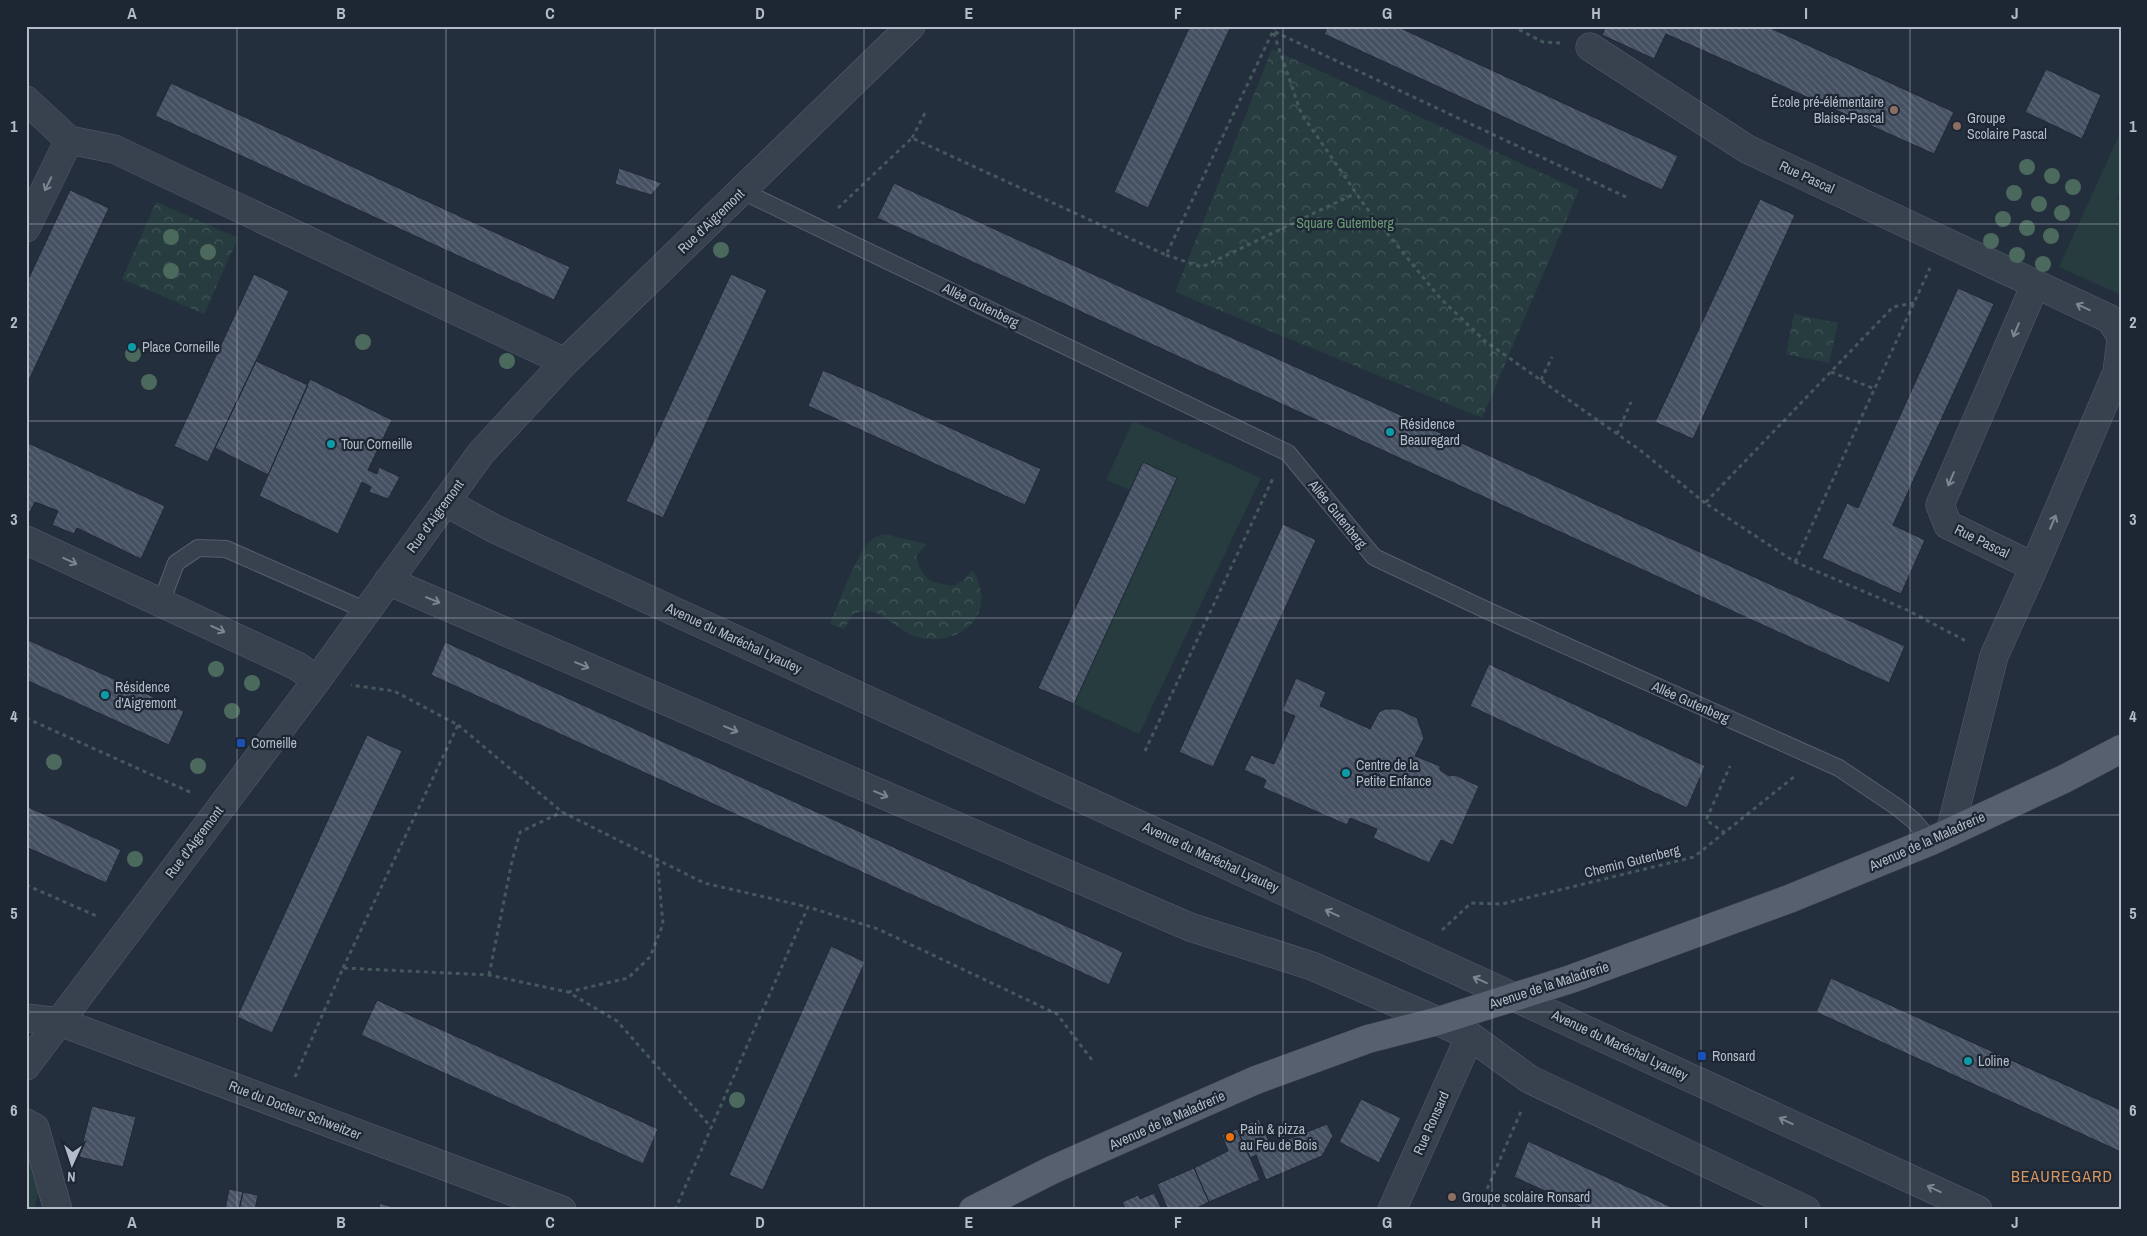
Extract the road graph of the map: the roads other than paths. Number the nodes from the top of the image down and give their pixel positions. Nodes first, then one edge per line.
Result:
1 (911, 26) edge
2 (1590, 47) road end
3 (26, 100) edge
4 (69, 140) junction
5 (742, 191) junction
6 (26, 228) edge
7 (2035, 285) junction
8 (2121, 336) edge
9 (2121, 340) edge
10 (566, 362) junction
11 (445, 502) junction
12 (26, 540) edge
13 (2034, 567) junction
14 (388, 581) junction
15 (161, 603) junction
16 (367, 611) junction
17 (317, 680) junction
18 (2121, 749) edge
19 (1940, 837) junction
20 (1514, 996) junction
21 (26, 1018) edge
22 (1438, 1021) junction
23 (60, 1022) junction
24 (1470, 1036) junction
25 (26, 1066) edge
26 (26, 1123) edge
27 (58, 1210) edge
28 (562, 1210) edge
29 (973, 1210) edge
30 (1392, 1210) edge
31 (1806, 1210) edge
32 (1978, 1210) edge

1 - 5 street, Rue d'Aigremont
2 - 7 street, Rue Pascal
3 - 4 street
4 -> 6 street
4 - 10 street
5 - 10 street, Rue d'Aigremont
5 - 19 lane, Allée Gutenberg
8 -> 7 street, Rue Pascal
7 -> 13 street, Rue Pascal
13 -> 9 street
10 - 11 street, Rue d'Aigremont
11 - 14 street, Rue d'Aigremont
20 -> 11 street, Avenue du Maréchal Lyautey
12 -> 15 street
13 - 19 street
14 - 16 street, Rue d'Aigremont
14 -> 22 street
15 - 16 lane
15 -> 17 street
16 - 17 street, Rue d'Aigremont
17 - 23 street, Rue d'Aigremont
18 - 19 main road, Avenue de la Maladrerie
19 - 20 main road, Avenue de la Maladrerie
20 - 22 main road, Avenue de la Maladrerie
32 -> 20 street, Avenue du Maréchal Lyautey
21 - 23 street, Rue du Docteur Schweitzer
22 - 24 street
22 - 29 main road, Avenue de la Maladrerie
23 - 25 street, Rue d'Aigremont
23 - 28 street, Rue du Docteur Schweitzer
24 - 30 street, Rue Ronsard
24 - 31 street
26 - 27 street

